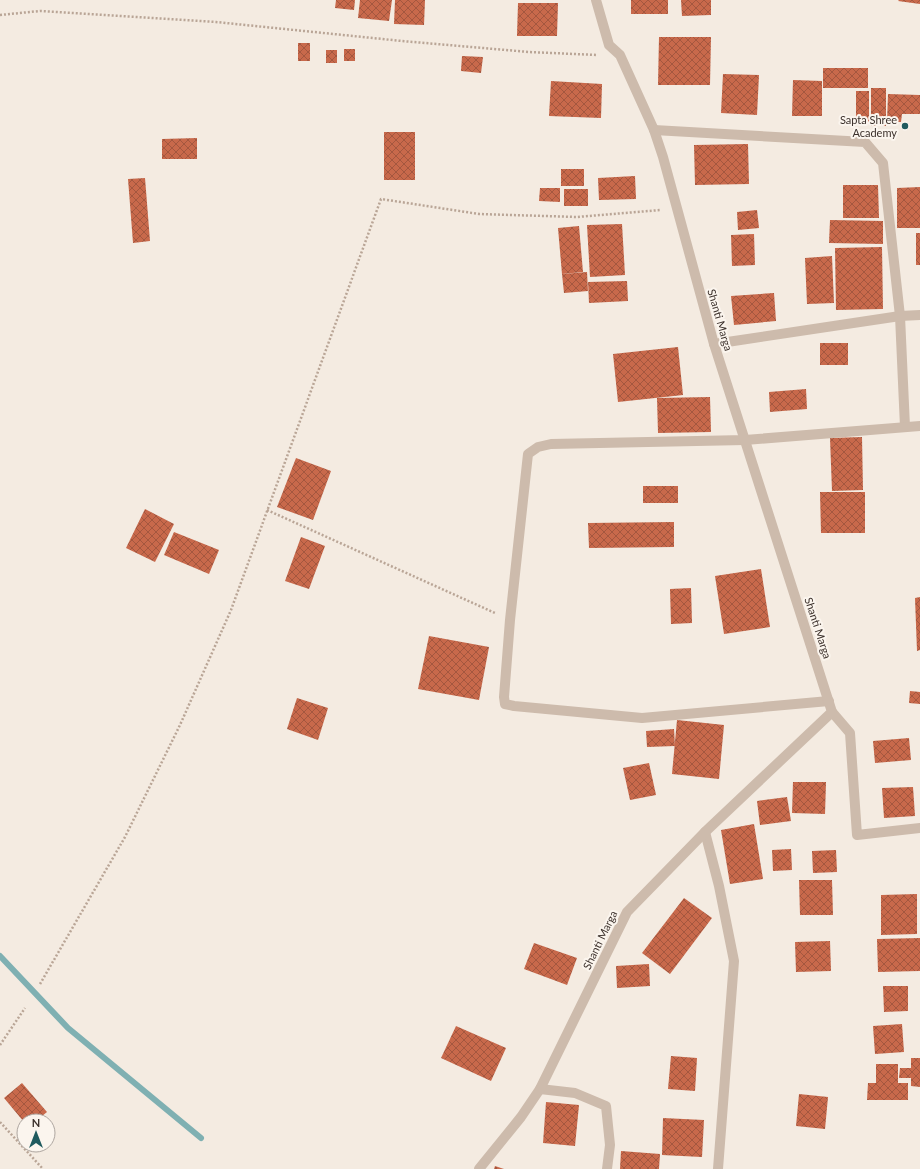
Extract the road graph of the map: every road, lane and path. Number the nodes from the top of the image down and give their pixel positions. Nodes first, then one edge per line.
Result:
1 (596, 0) edge
2 (0, 15) edge
3 (620, 55) junction
4 (654, 130) junction
5 (677, 208) junction
6 (920, 315) edge
7 (900, 316) junction
8 (714, 344) junction
9 (920, 426) edge
10 (905, 427) junction
11 (745, 440) junction
12 (267, 510) junction
13 (510, 620) junction
14 (829, 701) junction
15 (832, 712) junction
16 (920, 828) edge
17 (705, 832) junction
18 (40, 984) dead end
19 (25, 1008) dead end
20 (0, 1045) edge
21 (540, 1088) junction
22 (0, 1122) edge
23 (43, 1169) edge
24 (479, 1169) edge
25 (607, 1169) edge
26 (718, 1169) edge

1 - 3 street, Shanti Marga
2 - 3 path
3 - 4 street, Shanti Marga
4 - 5 street, Shanti Marga
4 - 7 street
5 - 8 street, Shanti Marga
5 - 12 path
6 - 7 street
7 - 8 street
7 - 10 street
8 - 11 street, Shanti Marga
9 - 10 street
10 - 11 street
11 - 13 street
11 - 14 street, Shanti Marga
12 - 13 path
12 - 18 path
13 - 14 street
14 - 15 street, Shanti Marga
15 - 16 street
15 - 17 street, Shanti Marga
17 - 21 street, Shanti Marga
17 - 26 street
19 - 20 path
21 - 24 street, Shanti Marga
21 - 25 street
22 - 23 path

